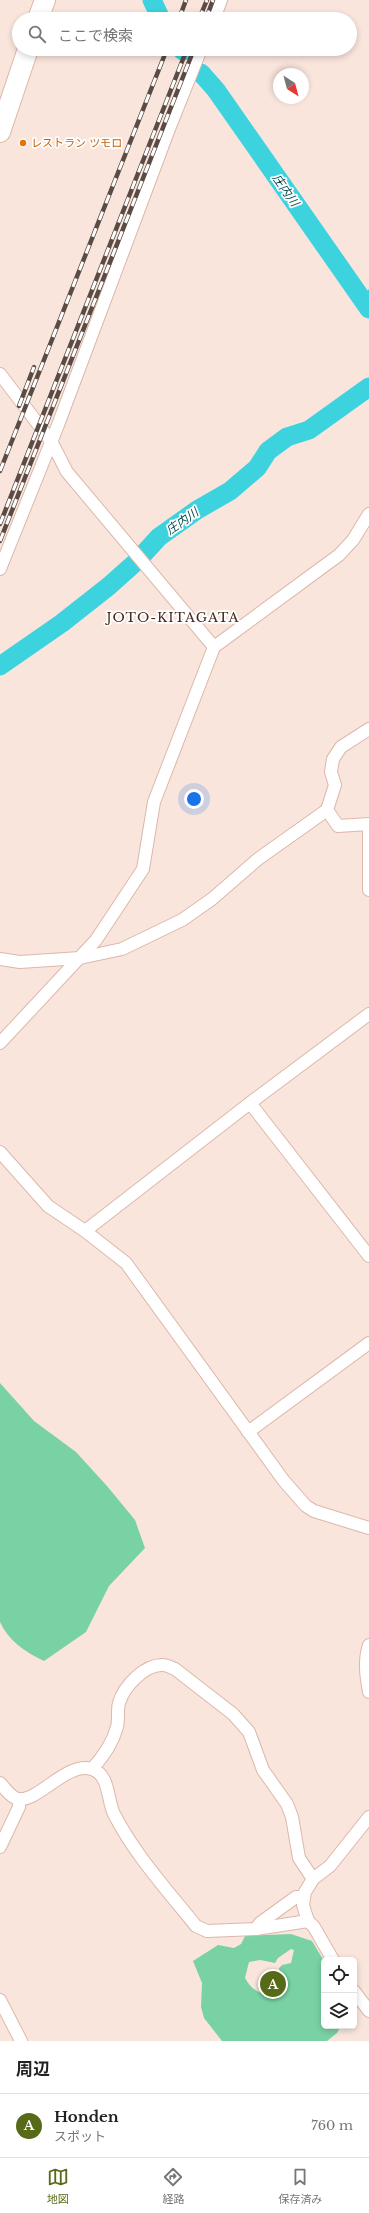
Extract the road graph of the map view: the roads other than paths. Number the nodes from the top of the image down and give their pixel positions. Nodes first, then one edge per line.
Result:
1 (44, 0) edge
2 (221, 0) edge
3 (40, 12) edge
4 (217, 12) edge
5 (26, 56) edge
6 (198, 56) edge
7 (0, 132) edge
8 (0, 374) edge
9 (51, 442) junction
10 (369, 514) edge
11 (0, 569) edge
12 (214, 647) junction
13 (369, 729) edge
14 (327, 810) junction
15 (369, 890) edge
16 (80, 958) junction
17 (0, 959) edge
18 (369, 1014) edge
19 (0, 1043) edge
20 (250, 1102) junction
21 (0, 1152) edge
22 (85, 1231) junction
23 (369, 1256) edge
24 (369, 1343) edge
25 (248, 1432) junction
26 (369, 1528) edge
27 (369, 1644) edge
28 (369, 1692) edge
29 (92, 1769) junction
30 (0, 1783) edge
31 (19, 1799) junction
32 (369, 1816) edge
33 (0, 1847) edge
34 (313, 1879) junction
35 (304, 1897) junction
36 (308, 1921) junction
37 (256, 1929) junction
38 (331, 1957) edge
39 (356, 1993) edge
40 (1, 2004) edge
41 (369, 2011) edge
42 (21, 2041) edge

1 - 3 highway
2 - 4 street
5 - 7 highway
6 - 9 street
8 - 9 street
9 - 11 street
9 - 12 street
10 - 12 street
12 - 16 street
13 - 14 street
14 - 15 street
14 - 16 street
16 - 17 street
16 - 19 street
18 - 20 street
20 - 22 street
20 - 23 street
21 - 22 street
22 - 25 street
24 - 25 street
25 - 26 street
27 - 28 street
29 - 31 street
29 - 34 street
29 - 37 street
30 - 31 street
31 - 33 street
32 - 34 street
34 - 35 street
35 - 36 street
35 - 37 street
36 - 37 street
36 - 38 street
39 - 41 street
40 - 42 street

